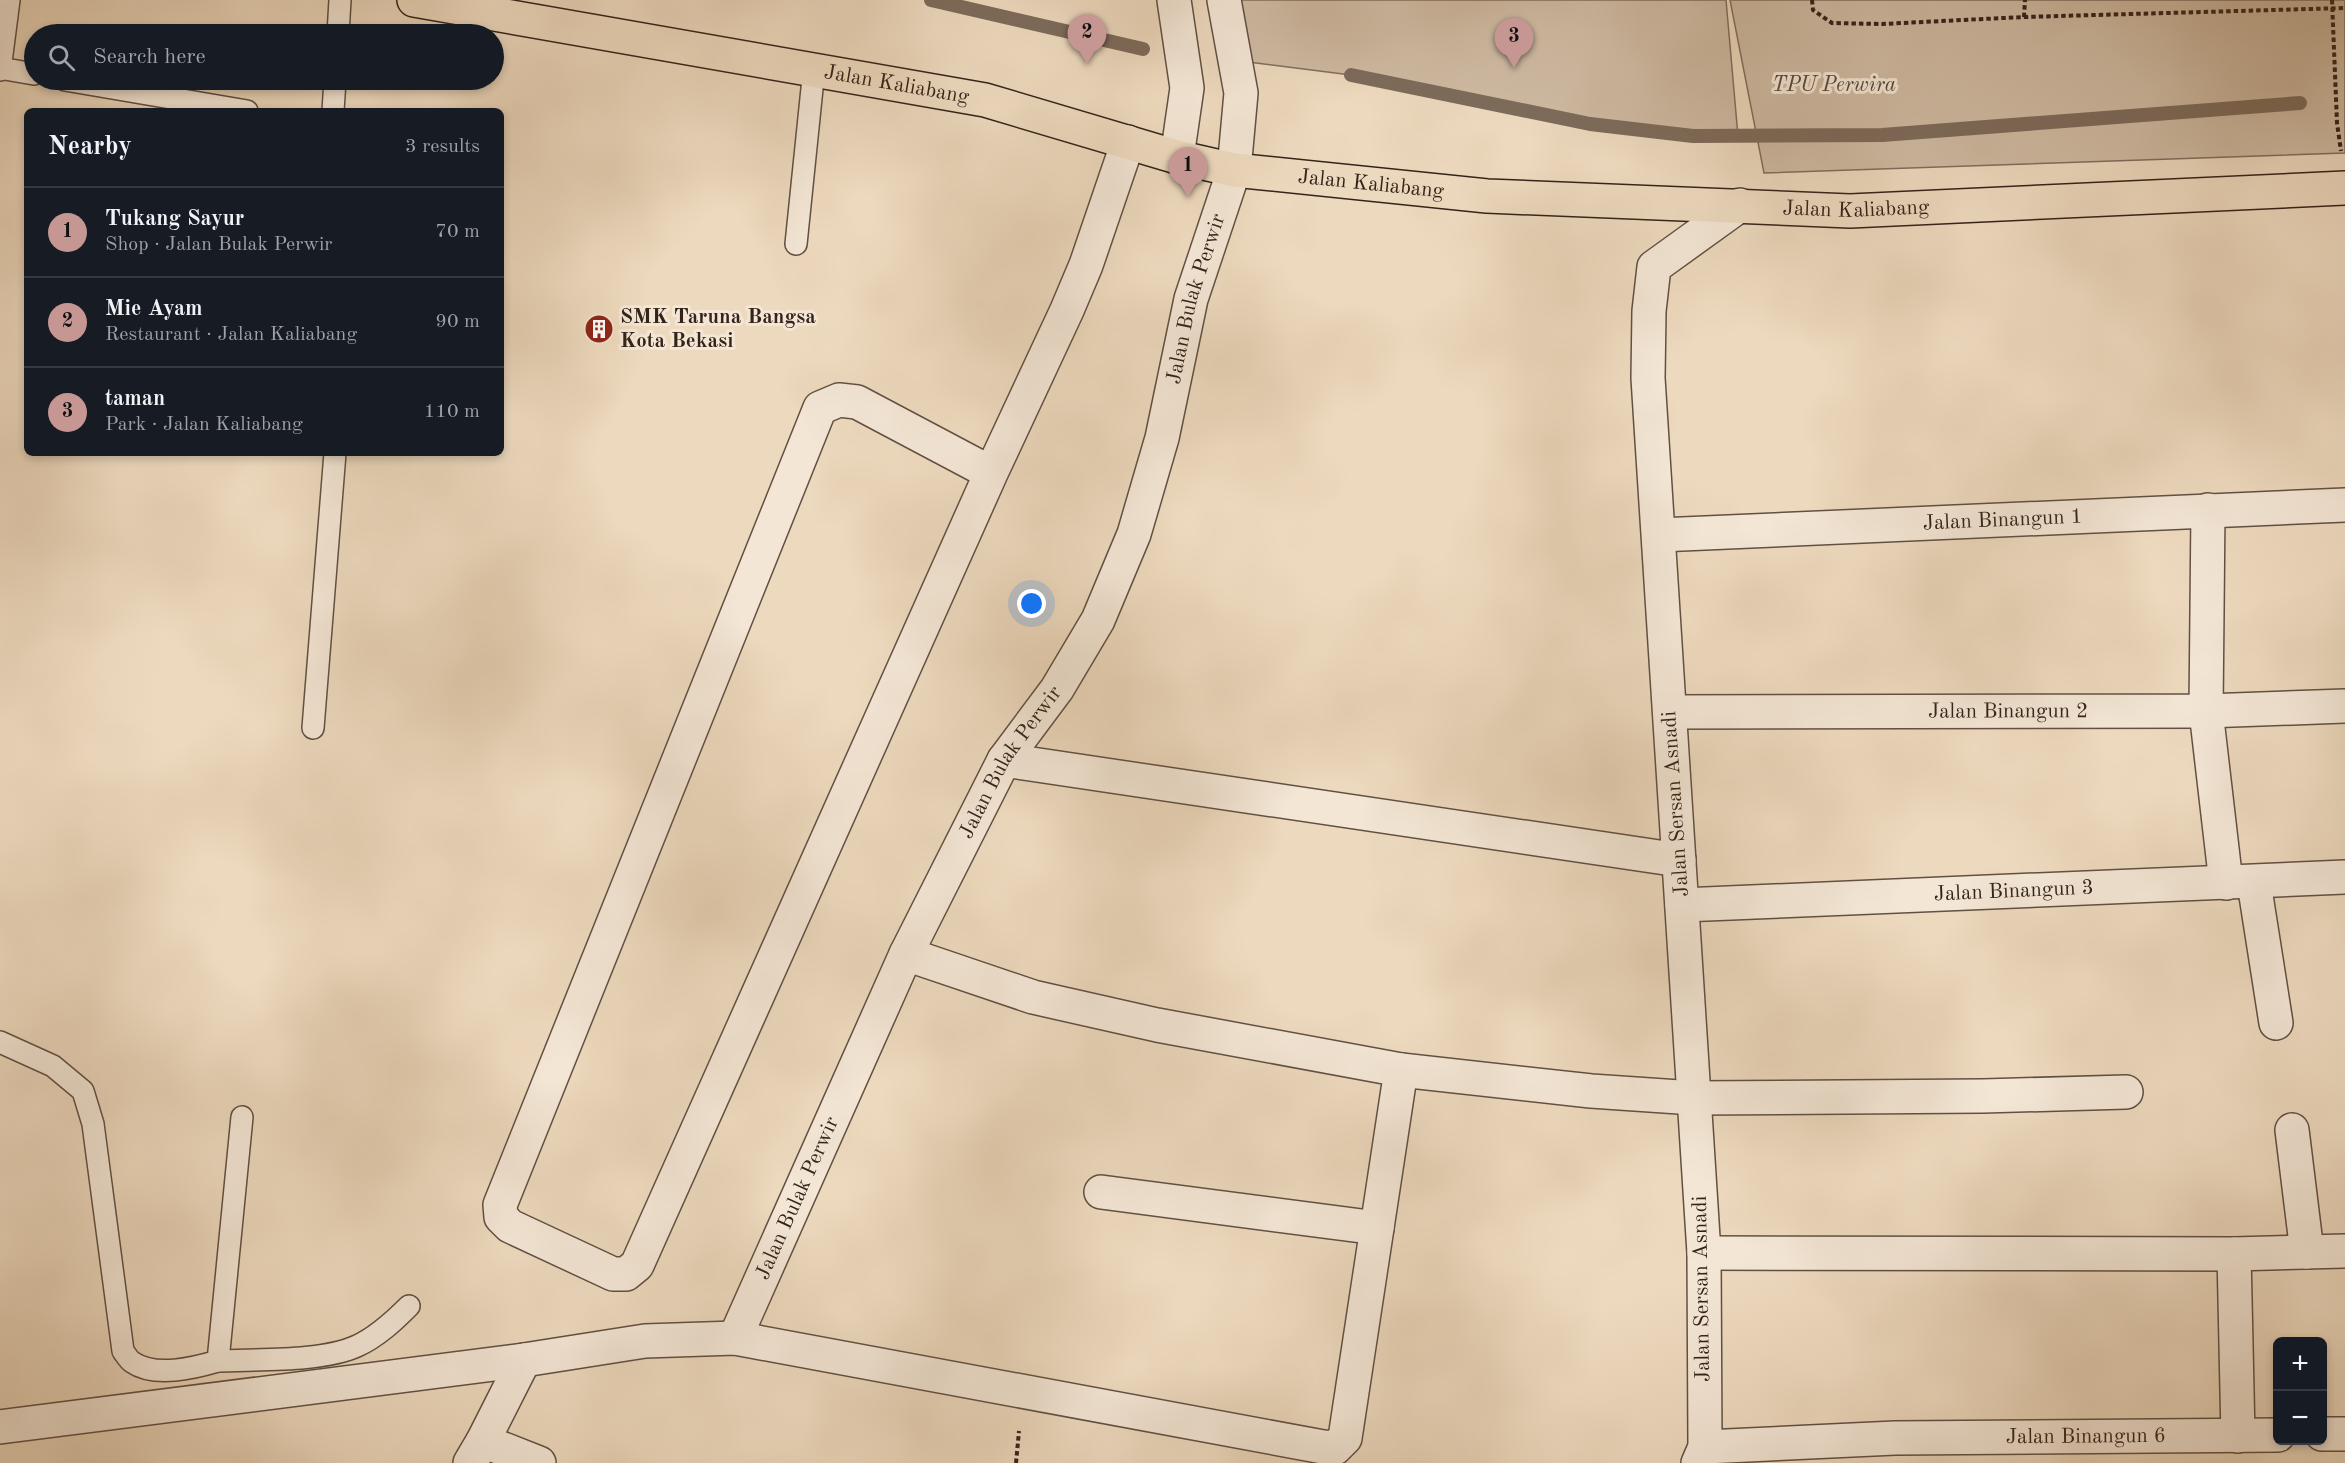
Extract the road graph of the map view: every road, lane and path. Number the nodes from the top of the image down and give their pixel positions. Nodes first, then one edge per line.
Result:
1 (9, 0) edge
2 (340, 0) edge
3 (414, 0) edge
4 (1174, 0) edge
5 (1224, 0) edge
6 (1812, 0) edge
7 (2025, 0) edge
8 (2332, 0) edge
9 (2345, 8) edge
10 (2332, 9) junction
11 (2024, 17) junction
12 (339, 24) edge
13 (0, 69) edge
14 (814, 69) junction
15 (24, 73) edge
16 (124, 90) edge
17 (334, 90) edge
18 (229, 108) edge
19 (333, 108) edge
20 (2337, 123) dead end
21 (1128, 142) junction
22 (1178, 158) junction
23 (1234, 170) junction
24 (2345, 188) edge
25 (1740, 205) junction
26 (796, 244) dead end
27 (335, 456) edge
28 (990, 472) junction
29 (2345, 505) edge
30 (2208, 510) junction
31 (1659, 535) junction
32 (2345, 706) edge
33 (2206, 711) junction
34 (1670, 712) junction
35 (313, 728) dead end
36 (1004, 760) junction
37 (1680, 860) junction
38 (2345, 877) edge
39 (2240, 883) junction
40 (1682, 905) junction
41 (906, 954) junction
42 (2276, 1023) dead end
43 (0, 1042) edge
44 (1401, 1070) junction
45 (2126, 1092) dead end
46 (1694, 1098) junction
47 (242, 1117) dead end
48 (2292, 1130) dead end
49 (1101, 1192) dead end
50 (1377, 1228) junction
51 (2345, 1251) edge
52 (2307, 1252) junction
53 (1704, 1253) junction
54 (2234, 1254) junction
55 (409, 1306) dead end
56 (735, 1338) junction
57 (524, 1360) junction
58 (218, 1361) junction
59 (0, 1427) edge
60 (2327, 1434) edge
61 (2345, 1434) edge
62 (2273, 1435) edge
63 (2238, 1436) junction
64 (1897, 1450) edge
65 (476, 1452) edge
66 (1701, 1455) edge
67 (539, 1463) edge

1 - 13 lane
2 - 12 lane
3 - 14 main road, Jalan Kaliabang
4 - 22 street
5 - 23 street, Jalan Bulak Perwir
6 - 11 path
7 - 11 path
8 - 10 path
9 - 10 path
10 - 11 path
10 - 20 path
13 - 15 lane
14 - 21 main road, Jalan Kaliabang
14 - 26 lane
16 - 18 lane
17 - 19 lane
21 - 22 main road, Jalan Kaliabang
21 - 28 street
22 - 23 main road, Jalan Kaliabang
23 - 25 main road, Jalan Kaliabang
23 - 36 street, Jalan Bulak Perwir
24 - 25 main road, Jalan Kaliabang
25 - 31 street, Jalan Sersan Asnadi
27 - 35 lane
28 - 28 street
29 - 30 street, Jalan Binangun 1
30 - 31 street, Jalan Binangun 1
30 - 33 street
31 - 34 street, Jalan Sersan Asnadi
32 - 33 street, Jalan Binangun 2
33 - 34 street, Jalan Binangun 2
33 - 39 street
34 - 37 street, Jalan Sersan Asnadi
36 - 37 street
36 - 41 street, Jalan Bulak Perwir
37 - 40 street, Jalan Sersan Asnadi
38 - 39 street, Jalan Binangun 3
39 - 40 street, Jalan Binangun 3
39 - 42 street
40 - 46 street, Jalan Sersan Asnadi
41 - 44 street
41 - 56 street, Jalan Bulak Perwir
43 - 58 lane
44 - 46 street
44 - 50 street
45 - 46 street
46 - 53 street, Jalan Sersan Asnadi
47 - 58 lane
48 - 52 street
49 - 50 street
50 - 56 street
51 - 52 street
52 - 54 street
53 - 54 street
53 - 66 street, Jalan Sersan Asnadi
54 - 63 street
55 - 58 lane
56 - 57 street
57 - 59 street
57 - 65 street
60 - 61 street
62 - 63 street, Jalan Binangun 6
63 - 64 street, Jalan Binangun 6
64 - 66 street, Jalan Binangun 6
65 - 67 street

